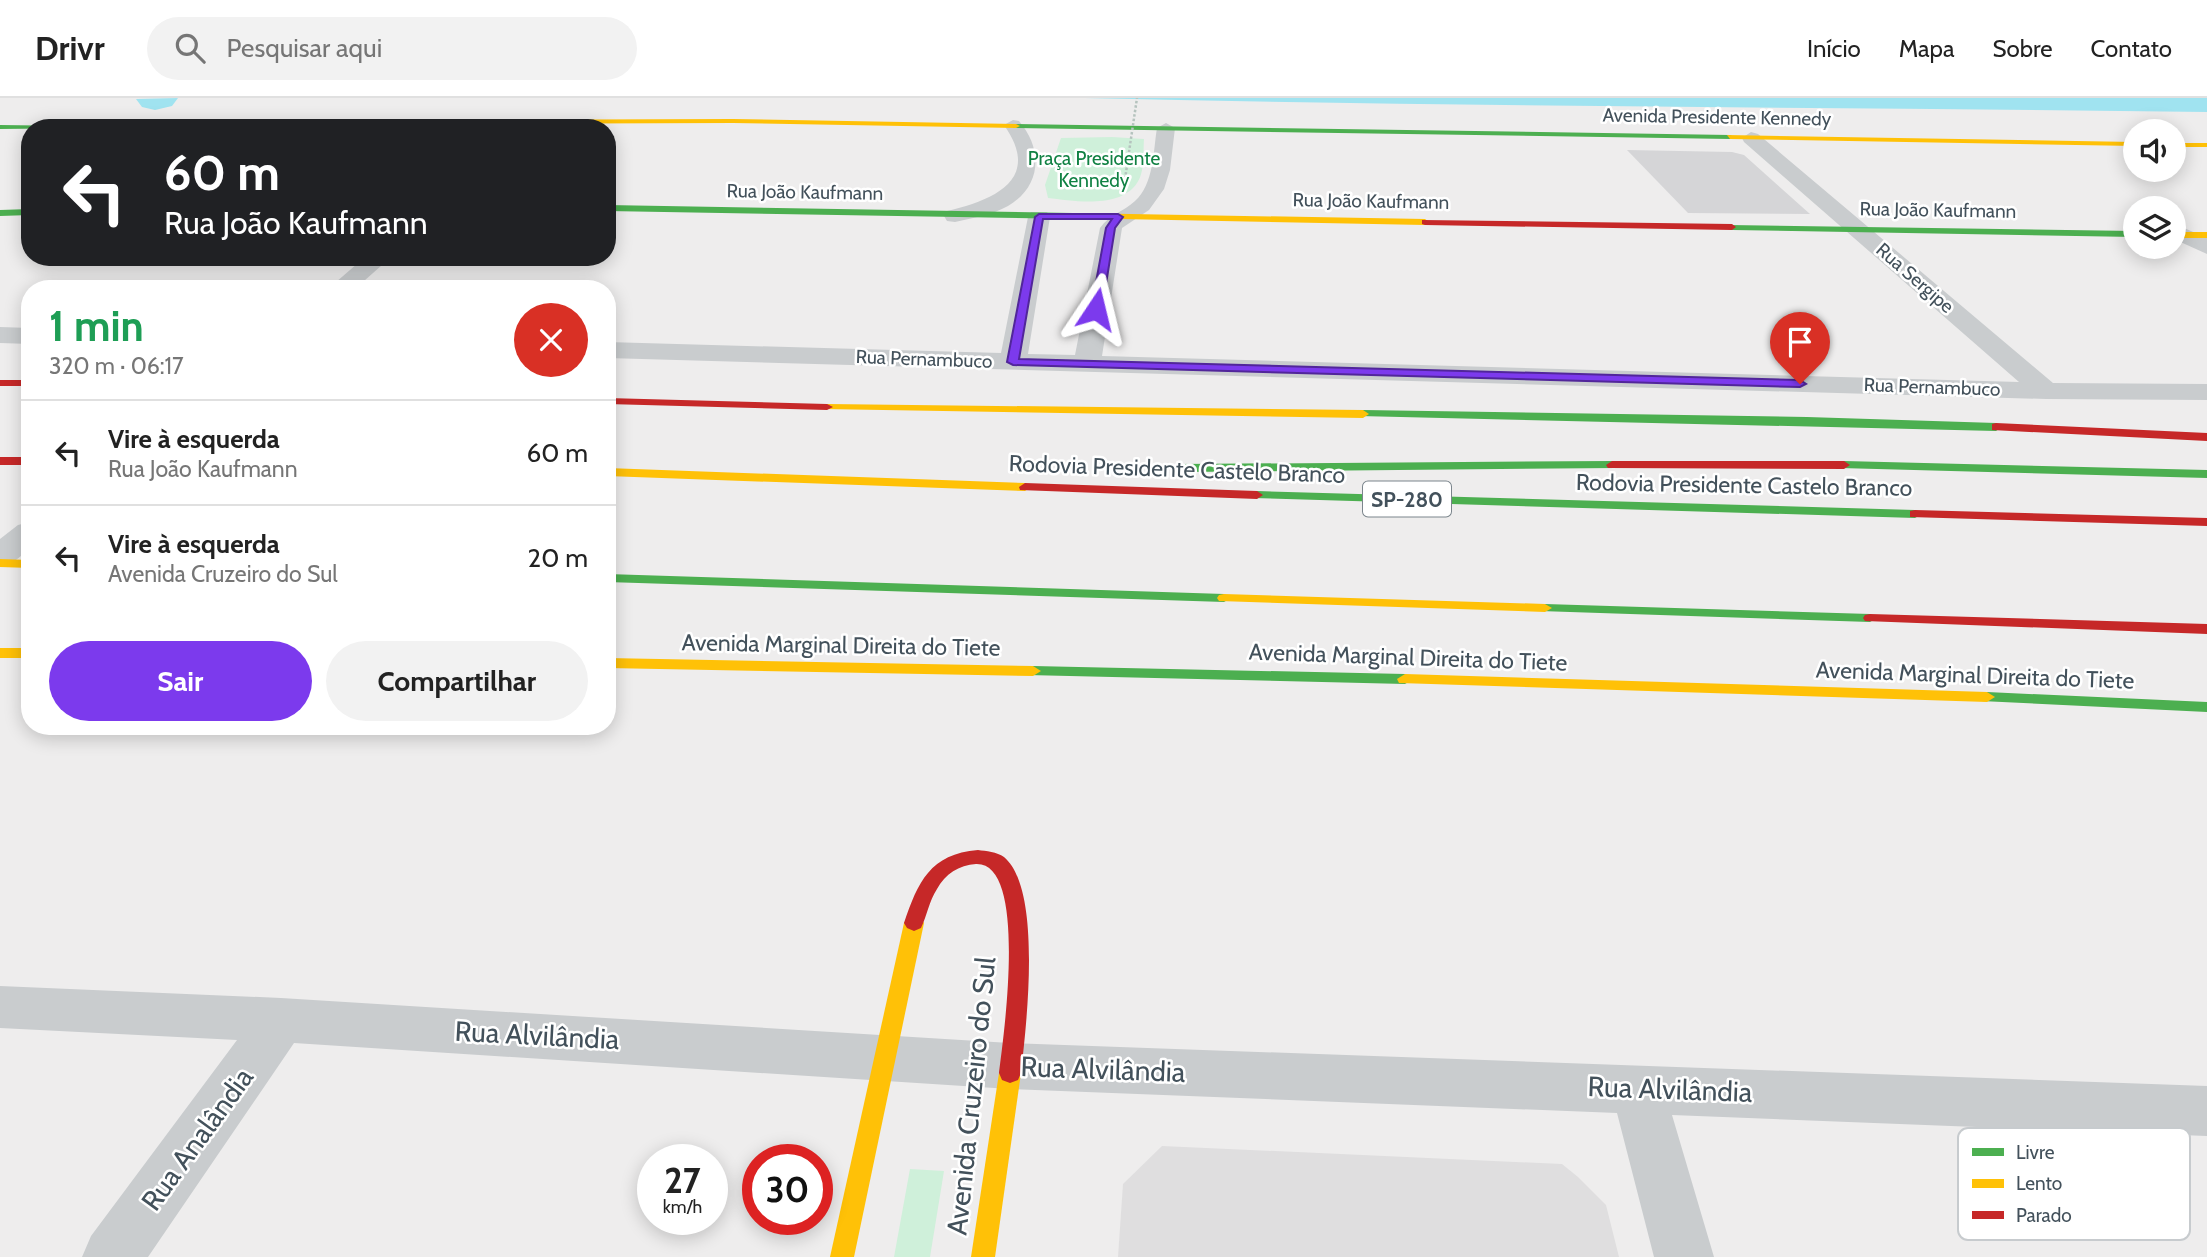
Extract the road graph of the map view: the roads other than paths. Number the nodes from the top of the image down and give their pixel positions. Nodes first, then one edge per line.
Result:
1 (616, 121) edge
2 (1013, 125) junction
3 (1166, 128) junction
4 (21, 129) edge
5 (0, 130) edge
6 (21, 131) edge
7 (1751, 138) junction
8 (2123, 144) edge
9 (2186, 145) edge
10 (2207, 145) edge
11 (616, 208) edge
12 (21, 212) edge
13 (0, 213) edge
14 (955, 216) junction
15 (1039, 217) junction
16 (1118, 217) junction
17 (1860, 230) junction
18 (2123, 234) edge
19 (2207, 234) edge
20 (2186, 235) edge
21 (2186, 238) edge
22 (2207, 247) edge
23 (369, 266) edge
24 (351, 280) edge
25 (0, 335) edge
26 (21, 336) edge
27 (616, 350) edge
28 (1013, 362) junction
29 (1087, 363) junction
30 (0, 383) edge
31 (21, 383) edge
32 (2046, 391) junction
33 (2207, 392) edge
34 (616, 401) edge
35 (2207, 437) edge
36 (0, 461) edge
37 (21, 461) edge
38 (1162, 468) dead end
39 (1023, 470) dead end
40 (616, 472) edge
41 (2207, 474) edge
42 (731, 475) junction
43 (2207, 522) edge
44 (21, 539) edge
45 (0, 556) edge
46 (0, 563) edge
47 (21, 564) edge
48 (616, 578) edge
49 (2207, 629) edge
50 (0, 653) edge
51 (21, 653) edge
52 (616, 663) edge
53 (2207, 707) edge
54 (0, 1007) edge
55 (281, 1020) junction
56 (883, 1060) junction
57 (1010, 1066) junction
58 (1637, 1088) junction
59 (2207, 1111) edge
60 (112, 1257) edge
61 (842, 1257) edge
62 (983, 1257) edge
63 (1684, 1257) edge

1 - 2 main road, Avenida Presidente Kennedy
2 - 3 main road, Avenida Presidente Kennedy
2 - 14 street
3 - 7 main road, Avenida Presidente Kennedy
3 - 16 street
4 - 5 main road, Avenida Presidente Kennedy
5 - 6 main road
7 - 8 main road, Avenida Presidente Kennedy
7 - 17 street, Rua Sergipe
9 - 10 main road
11 - 14 main road, Rua João Kaufmann
12 - 13 main road
14 - 15 main road, Rua João Kaufmann
15 - 16 main road, Rua João Kaufmann
15 - 28 street
16 - 17 main road, Rua João Kaufmann
16 - 29 street
17 - 18 main road, Rua João Kaufmann
17 - 32 street, Rua Sergipe
19 - 20 main road
21 - 22 street
23 - 24 street
25 - 26 street
27 - 28 street, Rua Pernambuco
28 - 29 street, Rua Pernambuco
29 - 32 street, Rua Pernambuco
30 - 31 main road
32 - 33 street, Rua Pernambuco
34 - 35 main road
36 - 37 main road
38 - 41 main road
39 - 42 main road
40 - 42 main road, Rodovia Presidente Castelo Branco / SP-280
42 - 43 main road, Rodovia Presidente Castelo Branco / SP-280
44 - 45 street
46 - 47 main road
48 - 49 main road
50 - 51 main road
52 - 53 main road, Avenida Marginal Direita do Tiete
54 - 55 street, Rua Alvilândia
55 - 56 street, Rua Alvilândia
55 - 60 street, Rua Analândia
56 - 57 street, Rua Alvilândia
56 - 57 main road, Avenida Cruzeiro do Sul
56 - 61 main road, Avenida Cruzeiro do Sul
57 - 58 street, Rua Alvilândia
57 - 62 main road, Avenida Cruzeiro do Sul
58 - 59 street, Rua Alvilândia
58 - 63 street

